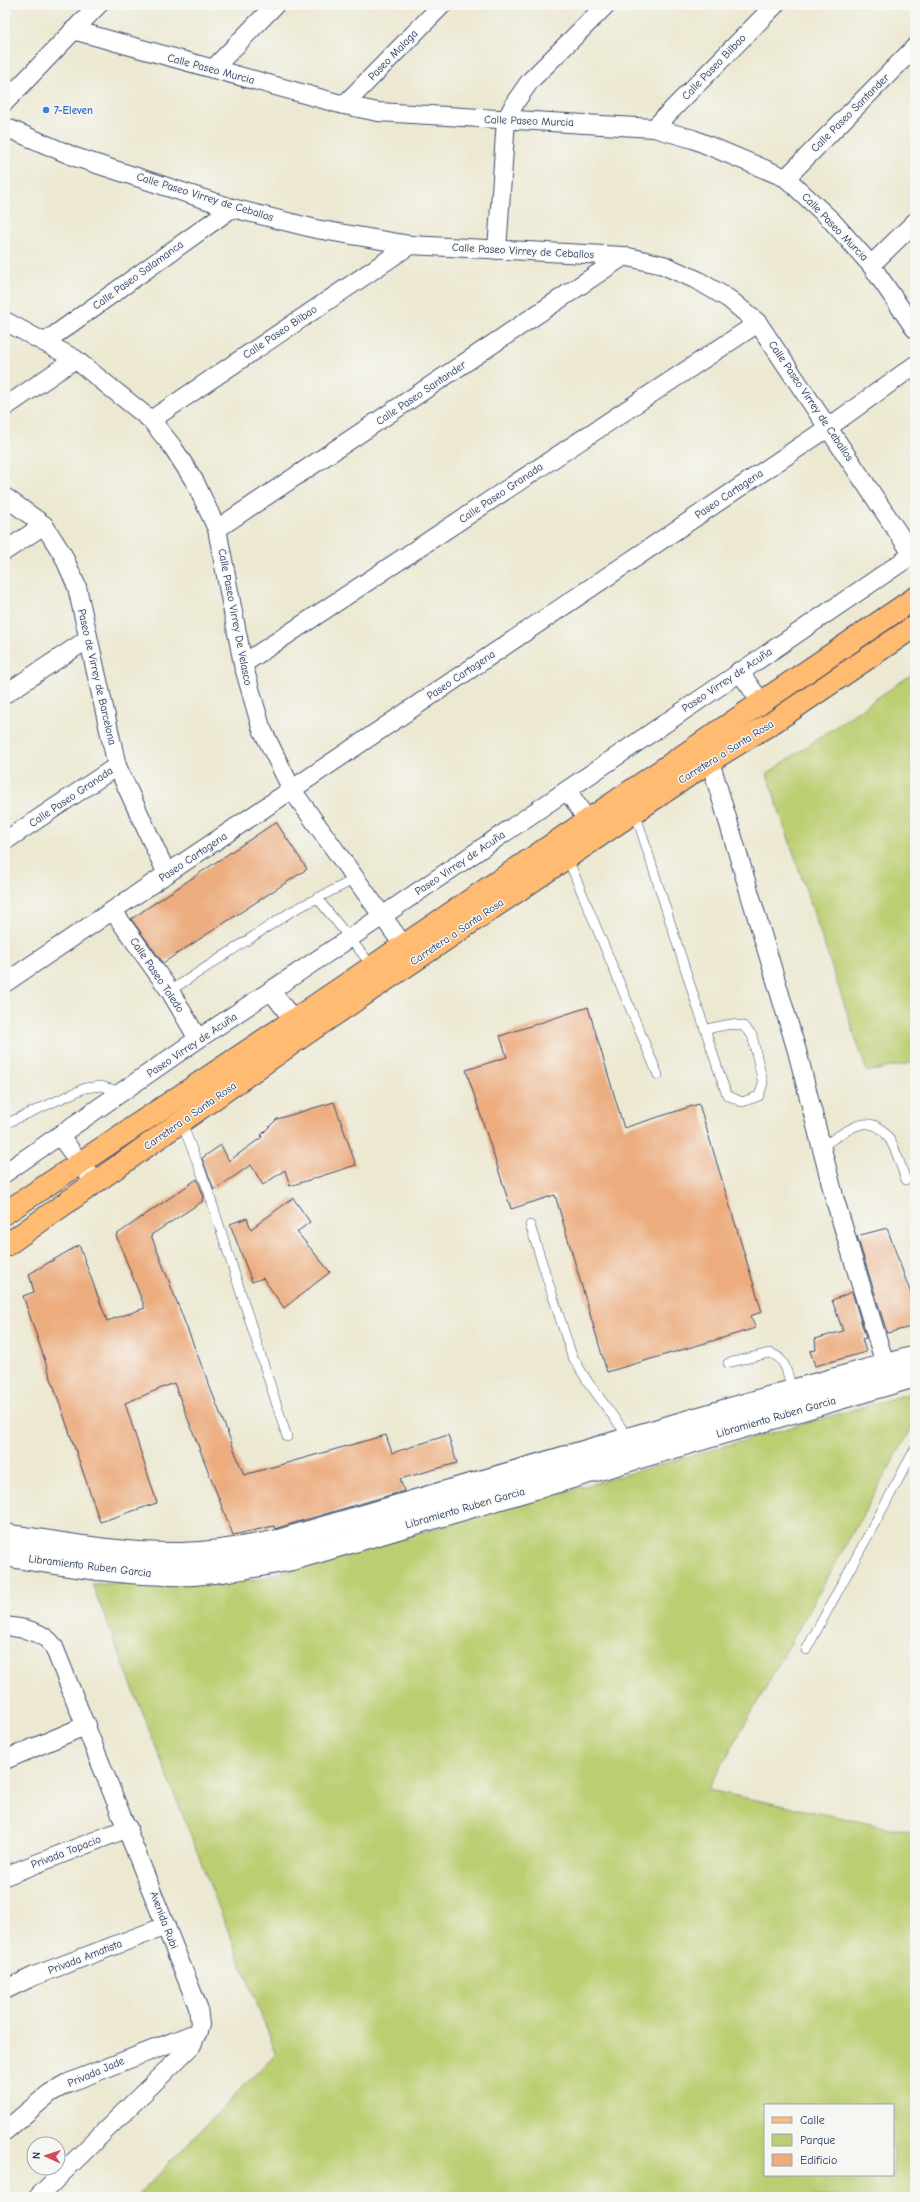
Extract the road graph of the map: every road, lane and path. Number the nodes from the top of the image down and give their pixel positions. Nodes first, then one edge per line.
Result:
1 (98, 5) edge
2 (274, 5) edge
3 (442, 5) edge
4 (606, 5) edge
5 (775, 5) edge
6 (73, 30) junction
7 (915, 47) edge
8 (213, 69) junction
9 (5, 102) edge
10 (344, 105) junction
11 (506, 120) junction
12 (5, 127) edge
13 (654, 128) junction
14 (786, 178) junction
15 (232, 208) junction
16 (915, 222) edge
17 (410, 245) junction
18 (497, 250) junction
19 (624, 256) junction
20 (871, 264) junction
21 (5, 321) edge
22 (758, 323) junction
23 (915, 329) edge
24 (45, 342) junction
25 (76, 359) junction
26 (915, 365) edge
27 (5, 407) edge
28 (151, 420) junction
29 (829, 427) junction
30 (5, 498) edge
31 (44, 525) junction
32 (217, 529) junction
33 (5, 551) edge
34 (914, 555) edge
35 (915, 598) edge
36 (915, 626) edge
37 (88, 639) junction
38 (243, 664) junction
39 (739, 671) junction
40 (5, 694) edge
41 (761, 702) junction
42 (710, 761) junction
43 (116, 766) junction
44 (292, 790) junction
45 (568, 790) junction
46 (635, 812) junction
47 (587, 820) junction
48 (5, 840) edge
49 (567, 858) junction
50 (167, 874) junction
51 (355, 878) junction
52 (317, 898) junction
53 (113, 911) junction
54 (383, 916) junction
55 (350, 938) junction
56 (409, 954) junction
57 (379, 974) junction
58 (5, 983) edge
59 (170, 991) junction
60 (271, 991) junction
61 (299, 1028) junction
62 (706, 1029) junction
63 (198, 1039) junction
64 (658, 1075) dead end
65 (122, 1092) junction
66 (177, 1112) junction
67 (5, 1124) edge
68 (60, 1136) junction
69 (821, 1147) junction
70 (79, 1163) junction
71 (5, 1173) edge
72 (906, 1180) dead end
73 (95, 1183) junction
74 (5, 1213) edge
75 (530, 1225) dead end
76 (5, 1246) edge
77 (915, 1357) edge
78 (728, 1363) dead end
79 (885, 1364) junction
80 (915, 1376) edge
81 (792, 1391) junction
82 (287, 1437) dead end
83 (629, 1438) junction
84 (915, 1449) edge
85 (5, 1535) edge
86 (5, 1555) edge
87 (8, 1628) edge
88 (806, 1650) dead end
89 (87, 1725) junction
90 (5, 1760) edge
91 (128, 1828) junction
92 (5, 1876) edge
93 (166, 1926) junction
94 (5, 1990) edge
95 (198, 2032) junction
96 (5, 2131) edge
97 (38, 2197) edge

1 - 6 street
2 - 8 street
3 - 10 street, Paseo Malaga
4 - 11 street
5 - 13 street, Calle Paseo Bilbao
6 - 8 street, Calle Paseo Murcia
6 - 9 street
7 - 14 street, Calle Paseo Santander
8 - 10 street, Calle Paseo Murcia
10 - 11 street, Calle Paseo Murcia
11 - 13 street, Calle Paseo Murcia
11 - 18 street
12 - 15 street, Calle Paseo Virrey de Ceballos
13 - 14 street, Calle Paseo Murcia
14 - 20 street, Calle Paseo Murcia
15 - 17 street, Calle Paseo Virrey de Ceballos
15 - 24 street, Calle Paseo Salamanca
16 - 20 street
17 - 18 street, Calle Paseo Virrey de Ceballos
17 - 28 street, Calle Paseo Bilbao
18 - 19 street, Calle Paseo Virrey de Ceballos
19 - 22 street, Calle Paseo Virrey de Ceballos
19 - 32 street, Calle Paseo Santander
20 - 23 street, Calle Paseo Murcia
21 - 24 street, Calle Paseo Virrey De Velasco
22 - 29 street, Calle Paseo Virrey de Ceballos
22 - 38 street, Calle Paseo Granada
24 - 25 street, Calle Paseo Virrey De Velasco
25 - 27 street
25 - 28 street, Calle Paseo Virrey De Velasco
26 - 29 street, Paseo Cartagena
28 - 32 street, Calle Paseo Virrey De Velasco
29 - 34 street, Calle Paseo Virrey de Ceballos
29 - 44 street, Paseo Cartagena
30 - 31 street, Paseo de Virrey de Barcelona
31 - 33 street
31 - 37 street, Paseo de Virrey de Barcelona
32 - 38 street, Calle Paseo Virrey De Velasco
34 - 39 street, Paseo Virrey de Acuña
35 - 41 main road, Carretera a Santa Rosa
36 - 42 main road, Carretera a Santa Rosa
37 - 40 street
37 - 43 street, Paseo de Virrey de Barcelona
38 - 44 street, Calle Paseo Virrey De Velasco
39 - 41 street
39 - 45 street, Paseo Virrey de Acuña
41 - 47 main road, Carretera a Santa Rosa
42 - 46 main road, Carretera a Santa Rosa
42 - 69 street
43 - 48 street, Calle Paseo Granada
43 - 50 street, Paseo de Virrey de Barcelona
44 - 50 street, Paseo Cartagena
44 - 51 street, Calle Paseo Virrey De Velasco
45 - 47 street
45 - 54 street, Paseo Virrey de Acuña
46 - 49 main road, Carretera a Santa Rosa
46 - 62 lane
47 - 56 main road, Carretera a Santa Rosa
49 - 56 main road, Carretera a Santa Rosa
49 - 64 lane
50 - 53 street, Paseo Cartagena
51 - 52 lane
51 - 54 street, Calle Paseo Virrey De Velasco
52 - 55 lane
52 - 59 lane
53 - 58 street, Paseo Cartagena
53 - 59 street, Calle Paseo Toledo
54 - 55 street, Paseo Virrey de Acuña
54 - 56 street, Calle Paseo Virrey De Velasco
55 - 57 lane
55 - 60 street, Paseo Virrey de Acuña
56 - 57 main road, Carretera a Santa Rosa
57 - 61 main road, Carretera a Santa Rosa
59 - 63 street, Calle Paseo Toledo
60 - 61 street
60 - 63 street, Paseo Virrey de Acuña
61 - 66 main road, Carretera a Santa Rosa
62 - 62 lane
63 - 65 street, Paseo Virrey de Acuña
65 - 67 lane
65 - 68 street, Paseo Virrey de Acuña
66 - 70 main road, Carretera a Santa Rosa
66 - 73 main road, Carretera a Santa Rosa
66 - 82 lane
68 - 70 street
68 - 71 street, Paseo Virrey de Acuña
69 - 72 lane
69 - 79 street
70 - 73 street
70 - 74 main road, Carretera a Santa Rosa
73 - 76 main road, Carretera a Santa Rosa
75 - 83 lane
77 - 79 street, Libramiento Ruben Garcia
78 - 81 lane
79 - 81 street, Libramiento Ruben Garcia
80 - 86 street, Libramiento Ruben Garcia
81 - 83 street, Libramiento Ruben Garcia
83 - 85 street, Libramiento Ruben Garcia
84 - 88 lane
87 - 89 street, Avenida Rubi
89 - 90 street
89 - 91 street, Avenida Rubi
91 - 92 street, Privada Topacio
91 - 93 street, Avenida Rubi
93 - 94 street, Privada Amatista
93 - 95 street, Avenida Rubi
95 - 96 street, Privada Jade
95 - 97 street, Avenida Rubi

